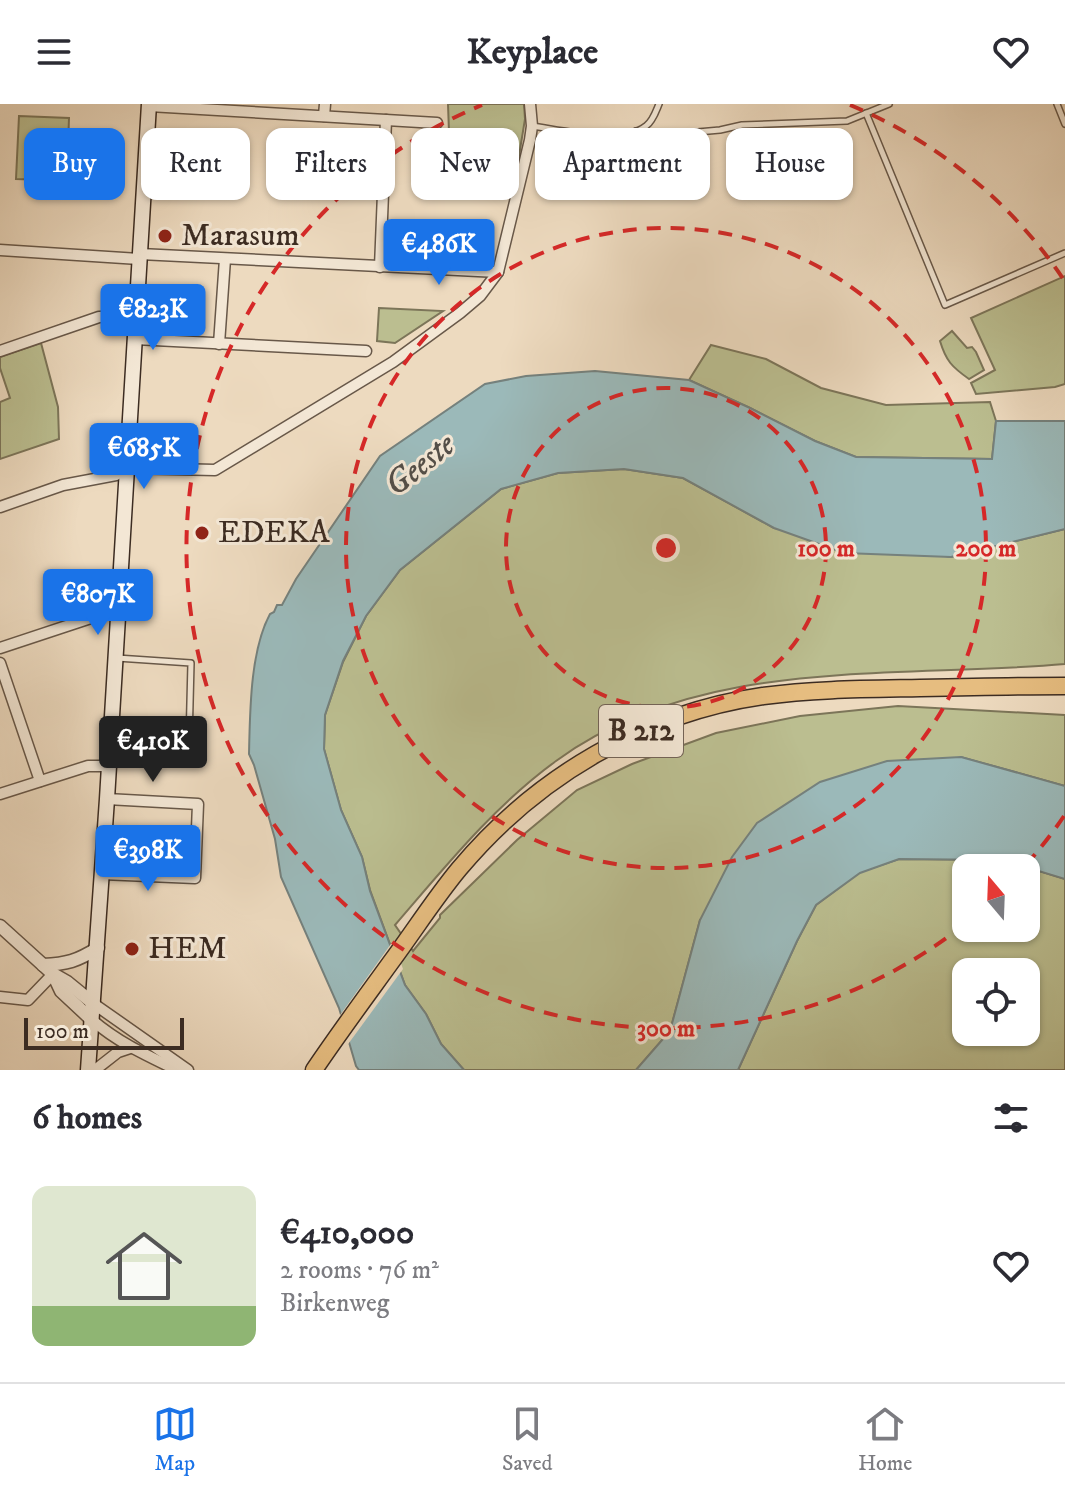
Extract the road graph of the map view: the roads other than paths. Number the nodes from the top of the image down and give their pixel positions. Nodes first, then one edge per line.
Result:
1 (325, 104) edge
2 (530, 104) edge
3 (659, 104) edge
4 (889, 104) edge
5 (1057, 104) edge
6 (149, 105) edge
7 (866, 113) junction
8 (324, 116) junction
9 (386, 120) junction
10 (437, 123) dead end
11 (1065, 124) edge
12 (532, 126) junction
13 (546, 128) edge
14 (642, 128) edge
15 (710, 131) edge
16 (0, 250) edge
17 (1065, 253) edge
18 (140, 256) junction
19 (225, 259) junction
20 (380, 267) junction
21 (498, 272) junction
22 (136, 316) junction
23 (135, 339) junction
24 (219, 344) junction
25 (0, 351) edge
26 (366, 351) dead end
27 (127, 468) junction
28 (0, 507) edge
29 (118, 609) junction
30 (0, 648) edge
31 (116, 658) junction
32 (0, 663) edge
33 (1065, 678) edge
34 (1020, 686) junction
35 (1065, 686) edge
36 (1065, 693) edge
37 (189, 742) dead end
38 (109, 766) junction
39 (40, 781) junction
40 (0, 794) edge
41 (107, 799) junction
42 (102, 874) junction
43 (0, 926) edge
44 (98, 948) junction
45 (48, 970) junction
46 (0, 997) edge
47 (93, 1012) junction
48 (130, 1048) junction
49 (88, 1070) edge
50 (95, 1070) edge
51 (177, 1070) edge
52 (188, 1070) edge
53 (314, 1070) edge

1 - 8 street
2 - 12 street
3 - 14 lane
4 - 7 lane
5 - 11 lane
6 - 8 street
6 - 18 main road
7 - 15 lane
7 - 17 lane
8 - 9 street
9 - 10 street
9 - 20 street
12 - 13 lane
12 - 21 street
16 - 18 street
18 - 19 street
18 - 22 main road
19 - 20 street
19 - 24 street
20 - 21 street
21 - 27 street
22 - 23 main road
22 - 25 street
23 - 24 street
23 - 27 main road
24 - 26 street
27 - 28 street
27 - 29 main road
29 - 30 street
29 - 31 main road
31 - 37 lane
31 - 38 main road
32 - 39 street
33 - 34 highway
34 - 35 highway, B 212
34 - 36 highway
34 - 53 highway, B 212
38 - 39 street
38 - 41 main road
39 - 40 street
41 - 42 main road
41 - 42 street
42 - 44 main road
43 - 45 street
44 - 45 street
44 - 47 main road
45 - 46 street
45 - 47 street
47 - 48 street
47 - 49 main road
47 - 52 street
48 - 50 street
48 - 51 street

